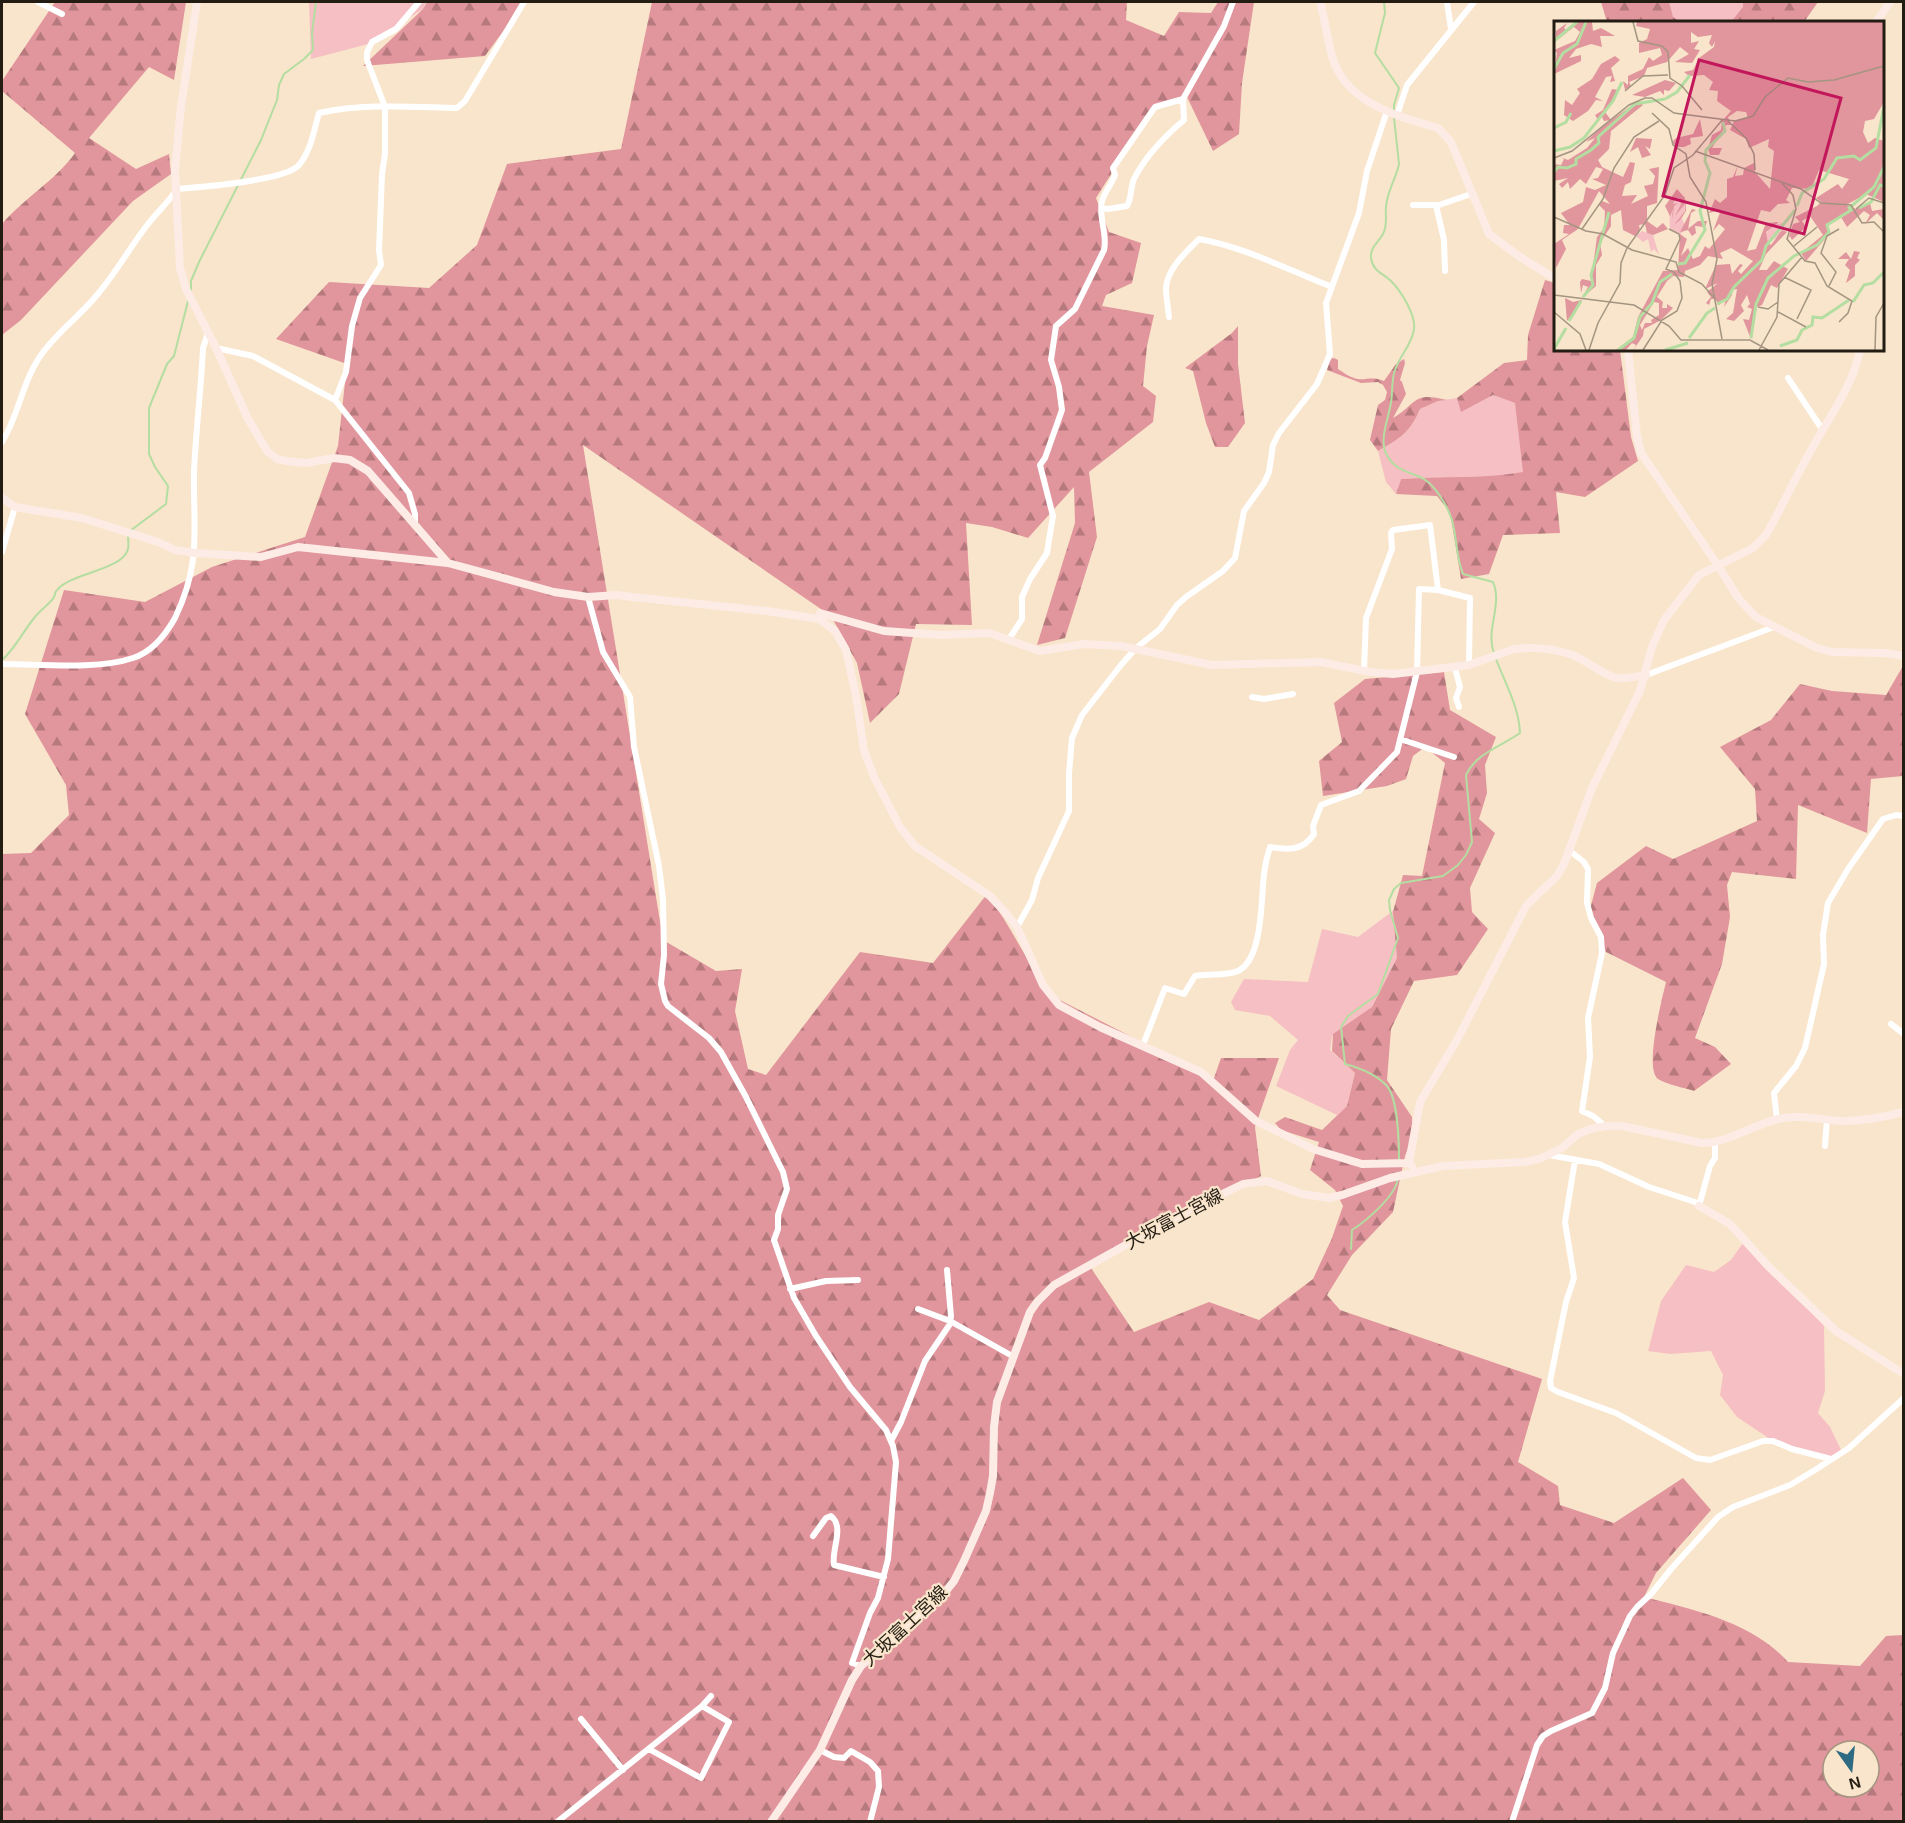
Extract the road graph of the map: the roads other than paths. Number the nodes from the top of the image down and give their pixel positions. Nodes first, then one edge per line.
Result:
1 (38, 2) edge
2 (197, 2) edge
3 (420, 2) edge
4 (524, 2) edge
5 (1233, 2) edge
6 (1320, 2) edge
7 (1447, 2) edge
8 (1474, 2) edge
9 (1890, 2) edge
10 (62, 14) dead end
11 (1877, 21) edge
12 (1451, 29) junction
13 (1183, 99) junction
14 (385, 107) junction
15 (1387, 111) junction
16 (1397, 115) junction
17 (177, 189) junction
18 (1472, 194) junction
19 (1413, 205) dead end
20 (1436, 205) junction
21 (1102, 208) junction
22 (1445, 271) dead end
23 (1554, 278) edge
24 (1332, 287) junction
25 (1169, 317) dead end
26 (208, 333) junction
27 (216, 348) junction
28 (1628, 351) edge
29 (1860, 351) edge
30 (1788, 378) dead end
31 (335, 400) junction
32 (1822, 429) junction
33 (2, 442) edge
34 (2, 498) edge
35 (15, 507) junction
36 (415, 526) junction
37 (2, 552) edge
38 (195, 553) junction
39 (448, 563) junction
40 (1717, 564) junction
41 (1438, 590) junction
42 (588, 597) junction
43 (819, 620) junction
44 (1774, 627) junction
45 (1010, 639) junction
46 (1136, 648) junction
47 (1904, 656) edge
48 (2, 664) edge
49 (1468, 665) junction
50 (1455, 668) junction
51 (1364, 670) junction
52 (1417, 672) junction
53 (1646, 675) junction
54 (1293, 694) dead end
55 (1252, 697) dead end
56 (1459, 707) dead end
57 (1400, 739) junction
58 (1454, 757) dead end
59 (1904, 816) edge
60 (1570, 851) junction
61 (1017, 927) junction
62 (1891, 1024) dead end
63 (1904, 1034) edge
64 (1143, 1045) junction
65 (1904, 1112) edge
66 (1827, 1119) junction
67 (1777, 1120) junction
68 (1605, 1126) junction
69 (1715, 1142) junction
70 (1825, 1146) dead end
71 (1548, 1155) junction
72 (1575, 1160) junction
73 (1407, 1163) junction
74 (1416, 1172) junction
75 (1700, 1206) junction
76 (947, 1270) dead end
77 (858, 1280) dead end
78 (790, 1289) junction
79 (918, 1309) dead end
80 (950, 1321) junction
81 (1014, 1357) junction
82 (1904, 1374) edge
83 (1904, 1398) edge
84 (891, 1441) junction
85 (1831, 1459) junction
86 (813, 1536) dead end
87 (884, 1577) junction
88 (861, 1666) junction
89 (711, 1696) dead end
90 (702, 1706) junction
91 (581, 1719) dead end
92 (649, 1749) junction
93 (820, 1750) junction
94 (623, 1770) junction
95 (557, 1821) edge
96 (771, 1821) edge
97 (870, 1821) edge
98 (1512, 1821) edge

1 - 10 street
2 - 17 street
3 - 14 street
4 - 14 street
5 - 13 street
6 - 15 street
7 - 12 street
8 - 12 street
9 - 11 street
12 - 16 street
13 - 21 street
13 - 21 street
14 - 17 street
14 - 31 street
15 - 16 street
15 - 24 street
16 - 18 street
17 - 26 street
17 - 33 street
18 - 20 street
18 - 23 street
19 - 20 street
20 - 22 street
21 - 45 street
24 - 25 street
24 - 46 street
26 - 27 street
26 - 38 street
27 - 31 street
27 - 36 street
28 - 40 street
29 - 32 street
30 - 32 street
31 - 36 street
32 - 40 street
34 - 35 street
35 - 37 street
35 - 38 street
36 - 39 street
38 - 39 street
38 - 48 street
39 - 42 street
40 - 44 street
40 - 53 street
41 - 49 street
41 - 51 street
41 - 52 street
42 - 43 street
42 - 78 street
43 - 45 street
43 - 61 street
44 - 47 street
44 - 53 street
45 - 46 street
46 - 51 street
46 - 61 street
49 - 50 street
49 - 53 street
50 - 52 street
50 - 56 street
51 - 52 street
52 - 57 street
53 - 60 street
54 - 55 street
57 - 58 street
57 - 64 street
59 - 67 street
60 - 68 street
60 - 73 street
61 - 64 street
62 - 63 street
64 - 73 street
65 - 66 street, 大坂富士宮線
66 - 67 street, 大坂富士宮線
66 - 70 street
67 - 69 street, 大坂富士宮線
68 - 69 street, 大坂富士宮線
68 - 71 street, 大坂富士宮線
69 - 75 street
71 - 72 street
71 - 74 street, 大坂富士宮線
72 - 75 street
72 - 85 street
73 - 74 street
74 - 81 street, 大坂富士宮線
75 - 82 street
76 - 80 street
77 - 78 street
78 - 84 street
79 - 80 street
80 - 81 street
80 - 84 street
81 - 88 street, 大坂富士宮線
83 - 85 street
84 - 87 street
85 - 98 street
86 - 87 street
87 - 88 street
88 - 93 street, 大坂富士宮線
89 - 90 street
90 - 92 street
90 - 92 street
91 - 94 street
92 - 94 street
93 - 96 street, 大坂富士宮線
93 - 97 street
94 - 95 street

